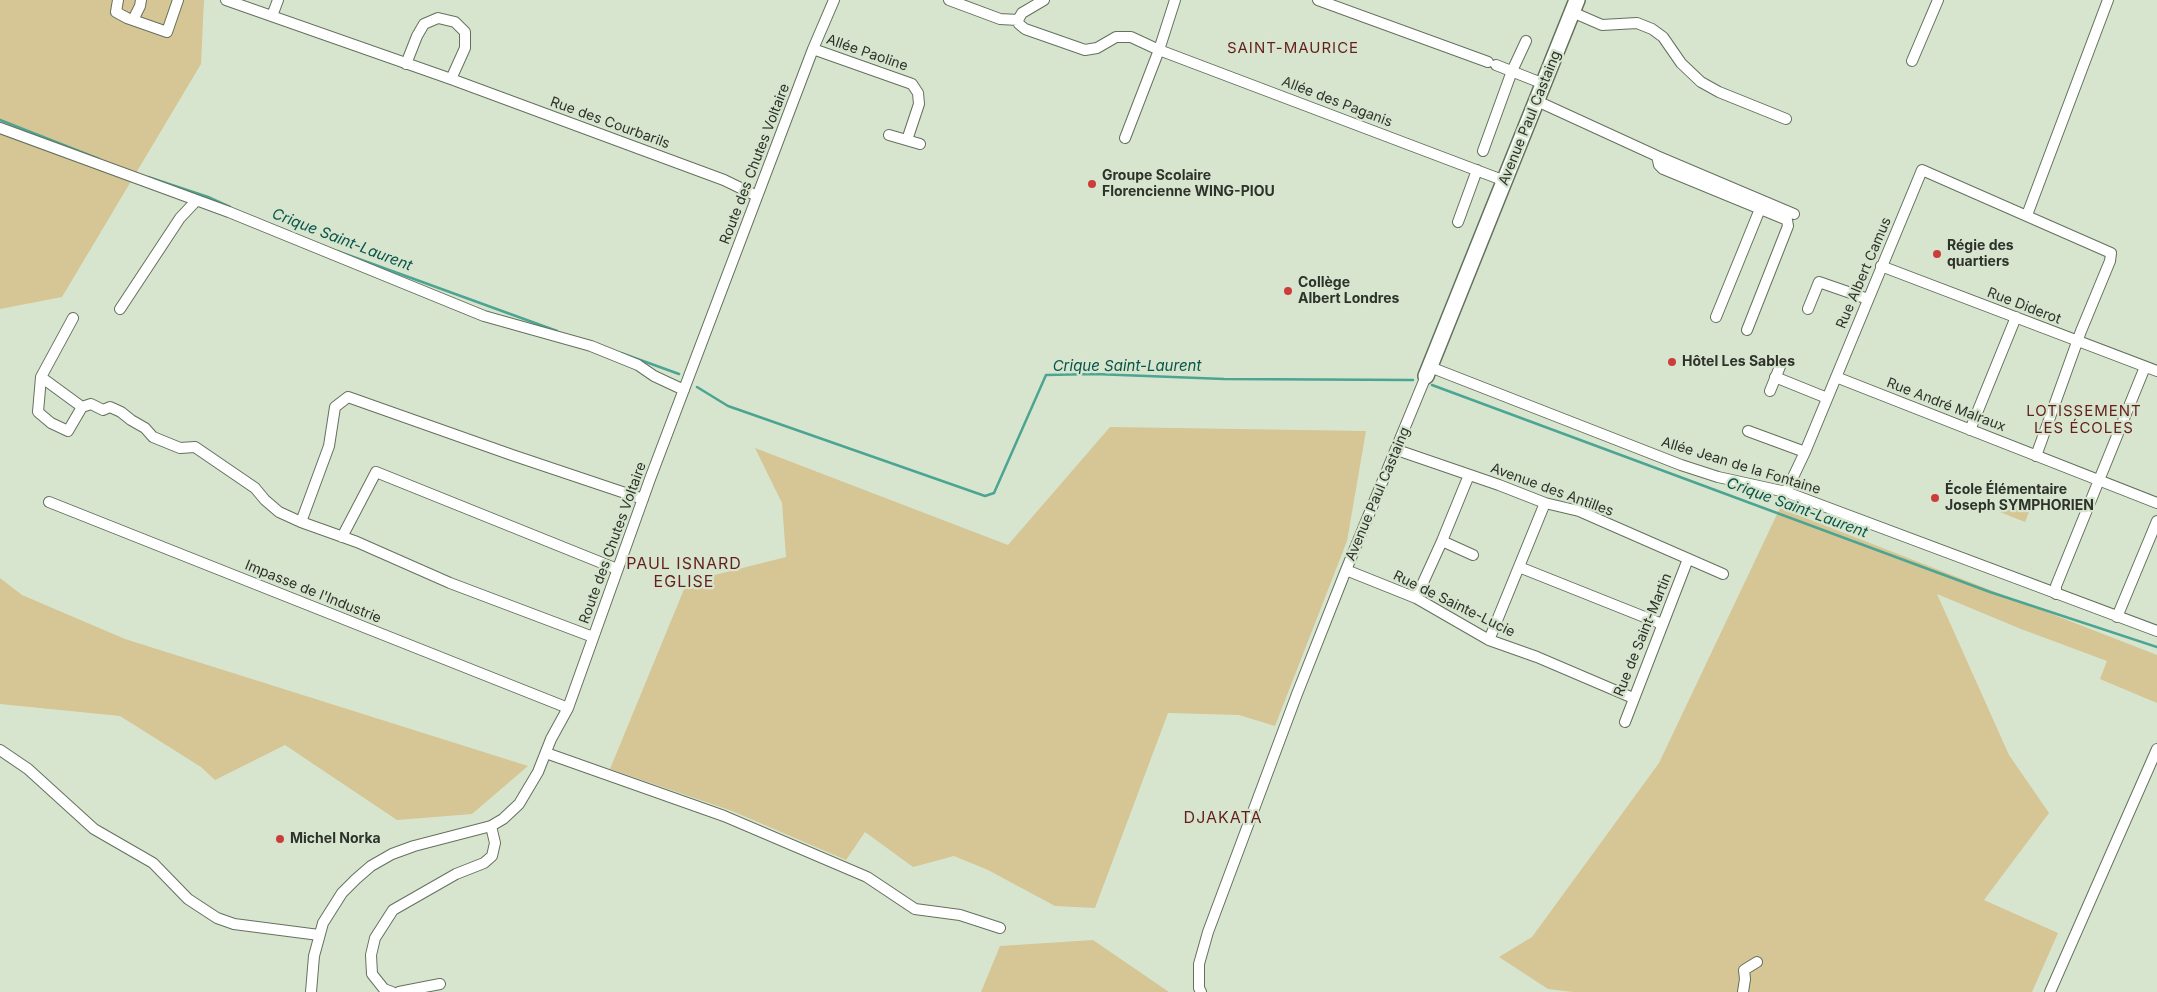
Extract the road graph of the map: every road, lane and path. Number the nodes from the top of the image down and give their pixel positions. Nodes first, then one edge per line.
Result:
1 (118, 0) edge
2 (142, 0) edge
3 (178, 0) edge
4 (226, 0) edge
5 (278, 0) edge
6 (948, 0) edge
7 (1044, 0) edge
8 (1175, 0) edge
9 (1318, 0) edge
10 (1938, 0) edge
11 (2108, 0) edge
12 (832, 1) edge
13 (1575, 6) edge
14 (272, 16) junction
15 (132, 20) junction
16 (1018, 20) junction
17 (1526, 41) dead end
18 (813, 49) junction
19 (1159, 50) junction
20 (1912, 61) dead end
21 (406, 64) junction
22 (1512, 71) junction
23 (451, 79) junction
24 (1544, 84) junction
25 (1536, 101) junction
26 (1786, 119) dead end
27 (0, 128) edge
28 (889, 135) dead end
29 (1126, 138) dead end
30 (906, 140) junction
31 (920, 144) dead end
32 (1483, 151) dead end
33 (1658, 156) junction
34 (1477, 170) junction
35 (1505, 180) junction
36 (757, 196) junction
37 (195, 202) junction
38 (1760, 209) junction
39 (1794, 214) dead end
40 (2027, 216) junction
41 (1458, 222) dead end
42 (1881, 266) junction
43 (1868, 299) junction
44 (120, 308) dead end
45 (1808, 309) dead end
46 (1716, 317) dead end
47 (2016, 317) junction
48 (73, 318) dead end
49 (1747, 330) dead end
50 (2077, 341) junction
51 (1780, 364) dead end
52 (2145, 367) junction
53 (2157, 371) edge
54 (1428, 372) junction
55 (1775, 377) junction
56 (1836, 377) junction
57 (41, 378) junction
58 (684, 390) junction
59 (1770, 391) dead end
60 (1827, 398) junction
61 (82, 407) junction
62 (1970, 430) junction
63 (1748, 431) dead end
64 (1397, 450) junction
65 (1805, 452) junction
66 (2036, 456) junction
67 (1469, 474) junction
68 (2098, 480) junction
69 (1786, 492) junction
70 (643, 499) junction
71 (49, 502) dead end
72 (1545, 503) junction
73 (2157, 504) edge
74 (2157, 521) edge
75 (301, 522) junction
76 (342, 537) junction
77 (1442, 541) junction
78 (1472, 555) dead end
79 (1688, 559) junction
80 (1519, 567) junction
81 (617, 569) junction
82 (1346, 570) junction
83 (1723, 574) dead end
84 (2056, 594) junction
85 (1416, 598) junction
86 (2117, 617) junction
87 (1662, 624) junction
88 (2157, 631) edge
89 (593, 638) junction
90 (1490, 640) junction
91 (1634, 698) junction
92 (568, 708) junction
93 (1625, 722) dead end
94 (2157, 749) edge
95 (0, 750) edge
96 (546, 753) junction
97 (491, 826) junction
98 (1000, 928) dead end
99 (319, 935) junction
100 (1757, 962) dead end
101 (440, 984) dead end
102 (311, 992) edge
103 (392, 992) edge
104 (399, 992) edge
105 (1201, 992) edge
106 (1742, 992) edge
107 (2050, 992) edge

1 - 15 street
2 - 15 street
3 - 15 street
4 - 14 street, Rue des Courbarils
5 - 14 street
6 - 16 street
7 - 16 street
8 - 19 street
9 - 22 street
10 - 20 street
11 - 40 street
12 - 18 street, Route des Chutes Voltaire
13 - 24 street, Avenue Paul Castaing
13 - 26 street
14 - 21 street, Rue des Courbarils
16 - 19 street, Allée des Paganis
17 - 22 street
18 - 30 street, Allée Paoline
18 - 36 street, Route des Chutes Voltaire
19 - 29 street
19 - 34 street, Allée des Paganis
21 - 23 street, Rue des Courbarils
21 - 23 street
22 - 24 street
22 - 32 street
23 - 36 street, Rue des Courbarils
24 - 25 street, Avenue Paul Castaing
25 - 33 street
25 - 35 street, Avenue Paul Castaing
27 - 37 street
28 - 30 street
30 - 31 street
33 - 38 street
33 - 39 street
34 - 35 street, Allée des Paganis
34 - 41 street
35 - 54 street, Avenue Paul Castaing
36 - 58 street, Route des Chutes Voltaire
37 - 44 street
37 - 58 street
38 - 46 street
38 - 49 street
40 - 42 street, Rue Albert Camus
40 - 50 street
42 - 43 street, Rue Albert Camus
42 - 47 street, Rue Diderot
43 - 45 street
43 - 56 street, Rue Albert Camus
47 - 50 street, Rue Diderot
47 - 62 street
48 - 57 street
50 - 52 street, Rue Diderot
50 - 66 street
51 - 55 street
52 - 53 street, Rue Diderot
52 - 68 street
54 - 64 street, Avenue Paul Castaing
54 - 69 street, Allée Jean de la Fontaine
55 - 59 street
55 - 60 street
56 - 60 street, Rue Albert Camus
56 - 62 street, Rue André Malraux
57 - 61 street
57 - 61 street
58 - 70 street, Route des Chutes Voltaire
60 - 65 street, Rue Albert Camus
61 - 75 street
62 - 66 street, Rue André Malraux
63 - 65 street
64 - 67 street, Avenue des Antilles
64 - 82 street, Avenue Paul Castaing
65 - 69 street, Rue Albert Camus
66 - 68 street, Rue André Malraux
67 - 72 street, Avenue des Antilles
67 - 77 street
68 - 73 street, Rue André Malraux
68 - 84 street
69 - 84 street, Allée Jean de la Fontaine
70 - 75 street
70 - 81 street, Route des Chutes Voltaire
71 - 92 street, Impasse de l'Industrie
72 - 79 street, Avenue des Antilles
72 - 80 street
74 - 86 street
75 - 76 street
76 - 81 street
76 - 89 street
77 - 78 street
77 - 85 street
79 - 83 street, Avenue des Antilles
79 - 87 street, Rue de Saint-Martin
80 - 87 street
80 - 90 street
81 - 89 street, Route des Chutes Voltaire
82 - 85 street, Rue de Sainte-Lucie
82 - 105 street, Avenue Paul Castaing
84 - 86 street, Allée Jean de la Fontaine
85 - 90 street, Rue de Sainte-Lucie
86 - 88 street, Allée Jean de la Fontaine
87 - 91 street, Rue de Saint-Martin
89 - 92 street, Route des Chutes Voltaire
90 - 91 street, Rue de Sainte-Lucie
91 - 93 street, Rue de Saint-Martin
92 - 96 street, Route des Chutes Voltaire
94 - 107 street
95 - 99 street
96 - 97 street, Route des Chutes Voltaire
96 - 98 street
97 - 99 street, Route des Chutes Voltaire
97 - 103 street
99 - 102 street, Route des Chutes Voltaire
100 - 106 street
101 - 104 street

